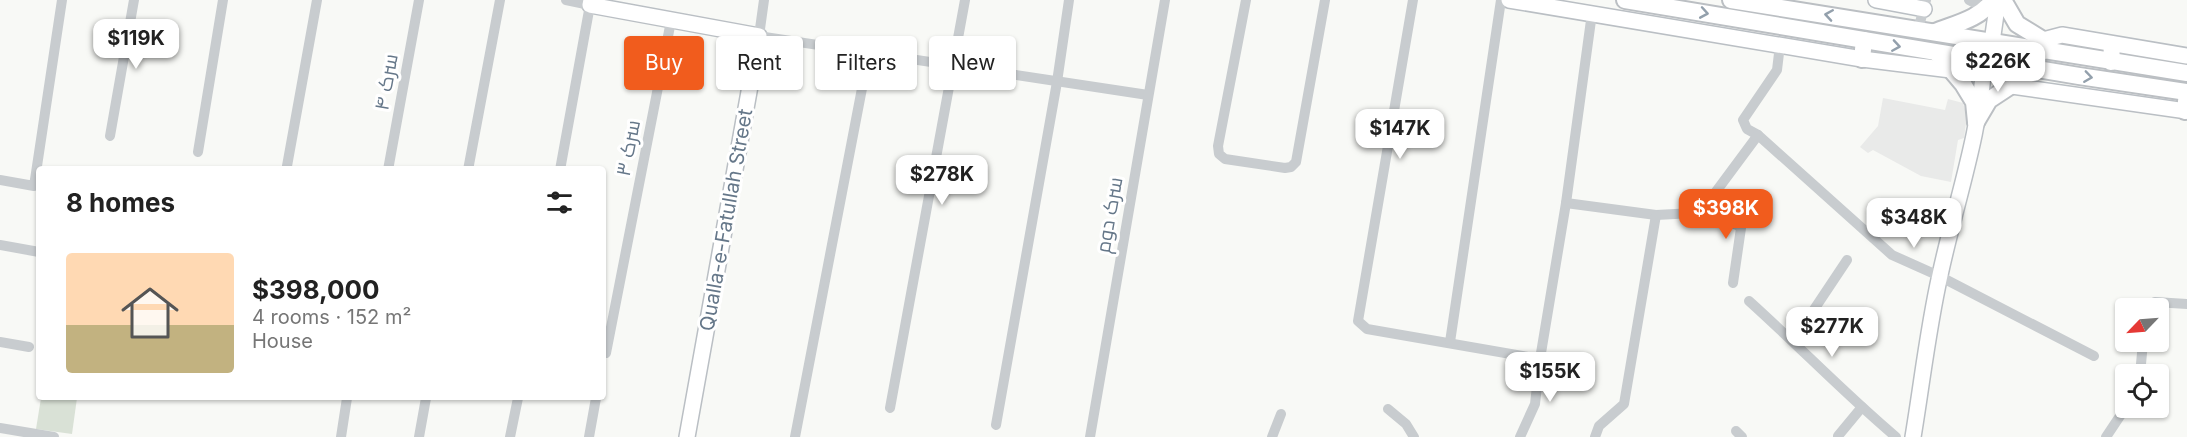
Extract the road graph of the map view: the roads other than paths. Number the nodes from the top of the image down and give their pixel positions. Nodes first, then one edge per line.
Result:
1 (62, 0) edge
2 (134, 0) edge
3 (224, 0) edge
4 (317, 0) edge
5 (419, 0) edge
6 (500, 0) edge
7 (566, 0) edge
8 (764, 0) edge
9 (965, 0) edge
10 (1069, 0) edge
11 (1165, 0) edge
12 (1246, 0) edge
13 (1325, 0) edge
14 (1413, 0) edge
15 (1501, 0) edge
16 (1509, 0) edge
17 (1625, 0) edge
18 (1731, 0) edge
19 (1876, 0) edge
20 (1969, 0) edge
21 (2003, 0) edge
22 (591, 3) edge
23 (1992, 3) edge
24 (1925, 4) edge
25 (1592, 13) junction
26 (671, 21) junction
27 (1926, 31) junction
28 (759, 36) joint
29 (959, 36) edge
30 (1864, 40) junction
31 (1992, 42) junction
32 (1780, 45) junction
33 (2043, 45) junction
34 (2112, 45) junction
35 (2186, 54) edge
36 (1924, 56) junction
37 (1862, 59) junction
38 (1984, 60) junction
39 (2110, 62) junction
40 (2036, 69) junction
41 (1952, 70) junction
42 (2187, 73) edge
43 (1016, 76) edge
44 (1057, 82) junction
45 (2012, 86) junction
46 (749, 90) edge
47 (862, 90) edge
48 (950, 90) edge
49 (2187, 92) edge
50 (1148, 95) junction
51 (2186, 111) edge
52 (1976, 122) junction
53 (1758, 135) junction
54 (110, 136) dead end
55 (198, 152) dead end
56 (37, 166) edge
57 (287, 166) dead end
58 (389, 166) edge
59 (469, 166) edge
60 (561, 166) edge
61 (36, 173) edge
62 (0, 180) edge
63 (1566, 203) junction
64 (1694, 213) junction
65 (1656, 214) junction
66 (0, 245) edge
67 (36, 251) edge
68 (1847, 260) dead end
69 (1939, 276) junction
70 (1733, 283) dead end
71 (1749, 301) dead end
72 (2169, 303) edge
73 (2187, 304) edge
74 (1794, 340) junction
75 (0, 342) edge
76 (1450, 342) junction
77 (29, 347) dead end
78 (606, 353) dead end
79 (2094, 357) dead end
80 (1540, 359) junction
81 (343, 400) edge
82 (426, 400) edge
83 (518, 400) edge
84 (596, 400) edge
85 (1862, 407) junction
86 (890, 408) dead end
87 (1388, 409) dead end
88 (1281, 414) dead end
89 (2118, 418) edge
90 (996, 425) dead end
91 (0, 429) edge
92 (1838, 436) edge
93 (54, 437) edge
94 (341, 437) edge
95 (419, 437) edge
96 (510, 437) edge
97 (589, 437) edge
98 (687, 437) edge
99 (795, 437) edge
100 (1090, 437) edge
101 (1272, 437) edge
102 (1414, 437) edge
103 (1520, 437) edge
104 (1595, 437) edge
105 (1896, 437) edge
106 (1913, 437) edge
107 (2106, 437) edge

1 - 56 street
2 - 54 street
3 - 55 street
4 - 57 street
5 - 58 street, سرک ۴
6 - 59 street
7 - 22 street
8 - 28 street
9 - 29 street
10 - 44 street
11 - 50 street, سرک دوم
12 - 13 street
14 - 76 street
15 - 76 street
16 - 25 street
17 -> 30 main road
27 -> 18 main road
19 - 24 street
20 - 23 street
21 - 33 main road
22 - 26 street
22 - 60 street
23 - 27 main road
23 - 31 street
24 - 27 street
25 - 32 street
25 - 63 street
26 - 28 street
26 - 78 street, سرک ۳
27 - 31 main road
30 -> 36 main road
30 - 37 main road
31 - 33 main road
32 - 37 street
32 - 53 street
33 - 34 street
33 - 39 main road
34 - 35 street
34 - 39 main road
36 - 37 street
36 - 38 main road
36 - 41 main road
36 - 41 street
38 - 40 main road
38 - 52 street
39 - 42 main road
40 - 45 main road
40 -> 49 main road
41 - 52 main road
43 - 44 street
44 - 50 street
44 - 90 street
45 - 51 street
45 - 52 main road
46 - 98 street, Qualla-e-Fatullah Street
47 - 99 street
48 - 86 street
49 - 51 main road
50 - 100 street, سرک دوم
52 - 69 street
53 - 64 street
53 - 69 street
61 - 62 street
63 - 65 street
63 - 80 street
64 - 65 street
64 - 70 street
65 - 104 street
66 - 67 street
68 - 74 street
69 - 79 street
69 - 106 street
71 - 74 street
72 - 73 street
74 - 85 street
75 - 77 street
76 - 80 street
80 - 103 street
81 - 94 street
82 - 95 street
83 - 96 street
84 - 97 street
85 - 92 street
85 - 105 street
87 - 102 street
88 - 101 street
89 - 107 street
91 - 93 street

